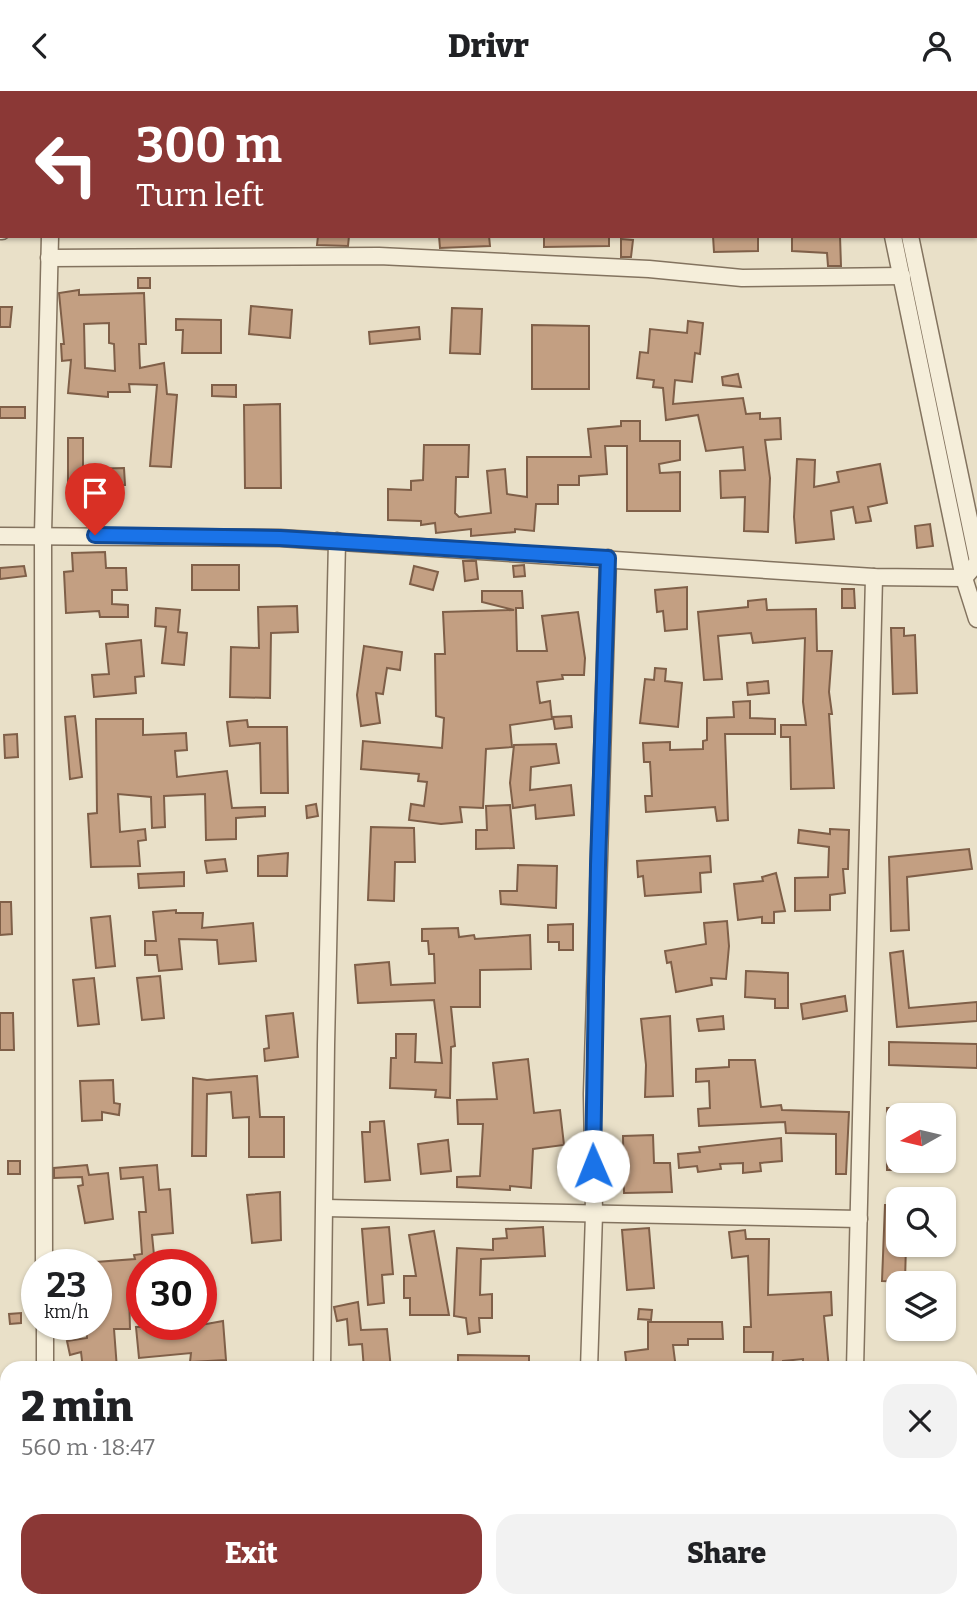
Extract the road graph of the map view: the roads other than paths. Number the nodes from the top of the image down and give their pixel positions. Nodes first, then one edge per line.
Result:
1 (50, 238) edge
2 (893, 238) edge
3 (910, 238) edge
4 (49, 258) junction
5 (902, 276) junction
6 (43, 534) junction
7 (0, 536) edge
8 (337, 541) junction
9 (977, 557) edge
10 (608, 558) junction
11 (977, 563) edge
12 (874, 577) junction
13 (964, 578) junction
14 (977, 618) edge
15 (325, 1208) junction
16 (594, 1214) junction
17 (859, 1219) junction
18 (44, 1249) edge
19 (45, 1340) edge
20 (45, 1361) edge
21 (322, 1361) edge
22 (589, 1361) edge
23 (855, 1361) edge

1 - 4 street
2 - 5 street
3 - 9 street
4 - 5 street
4 - 6 street
5 - 13 street
6 - 7 street
6 - 8 street
6 - 18 street
8 - 10 street
8 - 15 street
10 - 12 street
10 - 16 street
11 - 13 street
12 - 13 street
12 - 17 street
13 - 14 street
15 - 16 street
15 - 21 street
16 - 17 street
16 - 22 street
17 - 23 street
19 - 20 street

